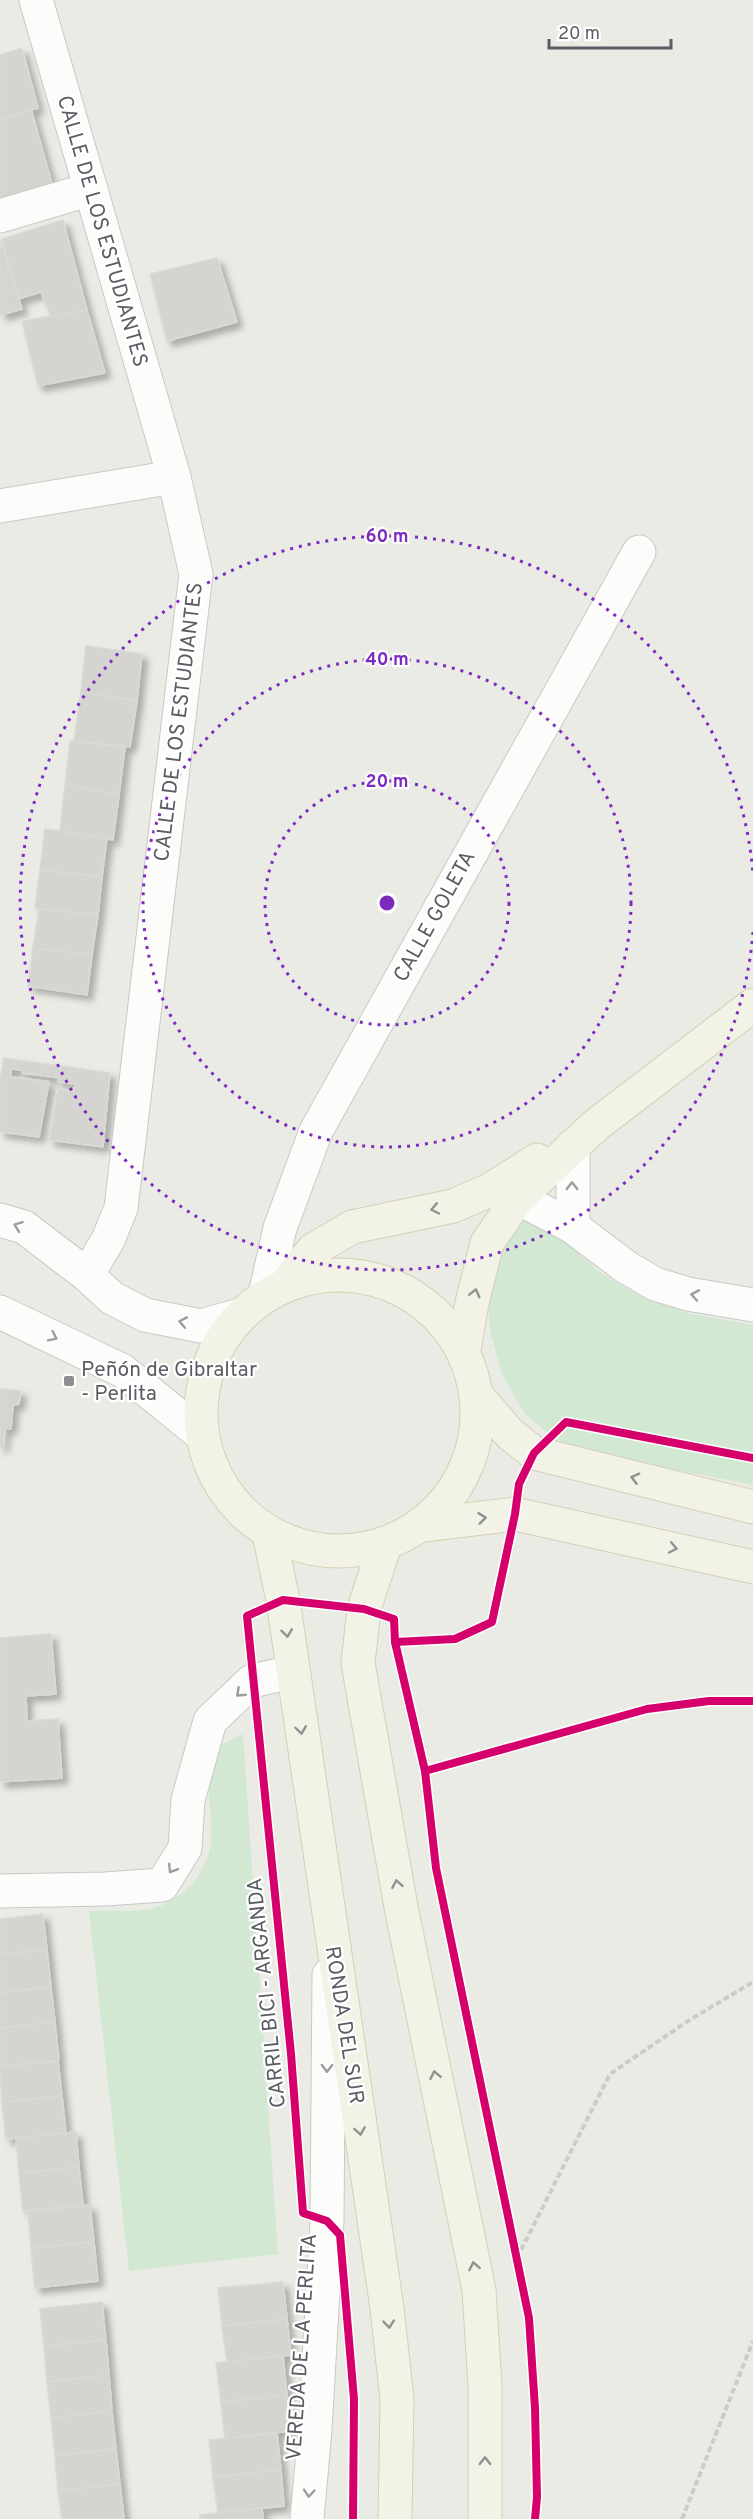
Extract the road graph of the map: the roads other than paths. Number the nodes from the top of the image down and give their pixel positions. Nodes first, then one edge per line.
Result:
1 (36, 0) edge
2 (91, 189) junction
3 (0, 216) edge
4 (174, 477) junction
5 (0, 506) edge
6 (639, 552) dead end
7 (753, 1005) edge
8 (584, 1135) junction
9 (504, 1194) junction
10 (0, 1220) edge
11 (573, 1227) junction
12 (87, 1275) junction
13 (275, 1289) junction
14 (753, 1305) edge
15 (0, 1312) edge
16 (240, 1315) junction
17 (464, 1350) junction
18 (478, 1397) junction
19 (202, 1435) junction
20 (753, 1507) edge
21 (423, 1525) junction
22 (269, 1534) junction
23 (385, 1545) junction
24 (753, 1567) edge
25 (292, 1672) junction
26 (0, 1891) edge
27 (330, 1925) junction
28 (307, 2519) edge
29 (395, 2519) edge
30 (485, 2519) edge

1 - 2 street, CALLE DE LOS ESTUDIANTES
2 - 3 street
2 - 4 street, CALLE DE LOS ESTUDIANTES
4 - 5 street
4 - 12 street, CALLE DE LOS ESTUDIANTES
6 - 13 street, CALLE GOLETA
7 - 8 main road
8 - 9 main road
11 -> 8 street
9 - 11 street
9 -> 13 main road
17 -> 9 main road
12 -> 10 street
14 -> 11 street
16 -> 12 street
13 - 16 main road
13 - 17 main road
15 -> 19 street
16 - 19 main road
17 - 18 main road
20 -> 18 main road
18 - 21 main road
19 - 22 main road
21 - 23 main road
21 -> 24 main road
22 - 23 main road
22 -> 25 main road, RONDA DEL SUR
30 -> 23 main road
25 -> 26 street
25 -> 27 main road, RONDA DEL SUR
27 -> 28 street, VEREDA DE LA PERLITA
27 -> 29 main road, RONDA DEL SUR

